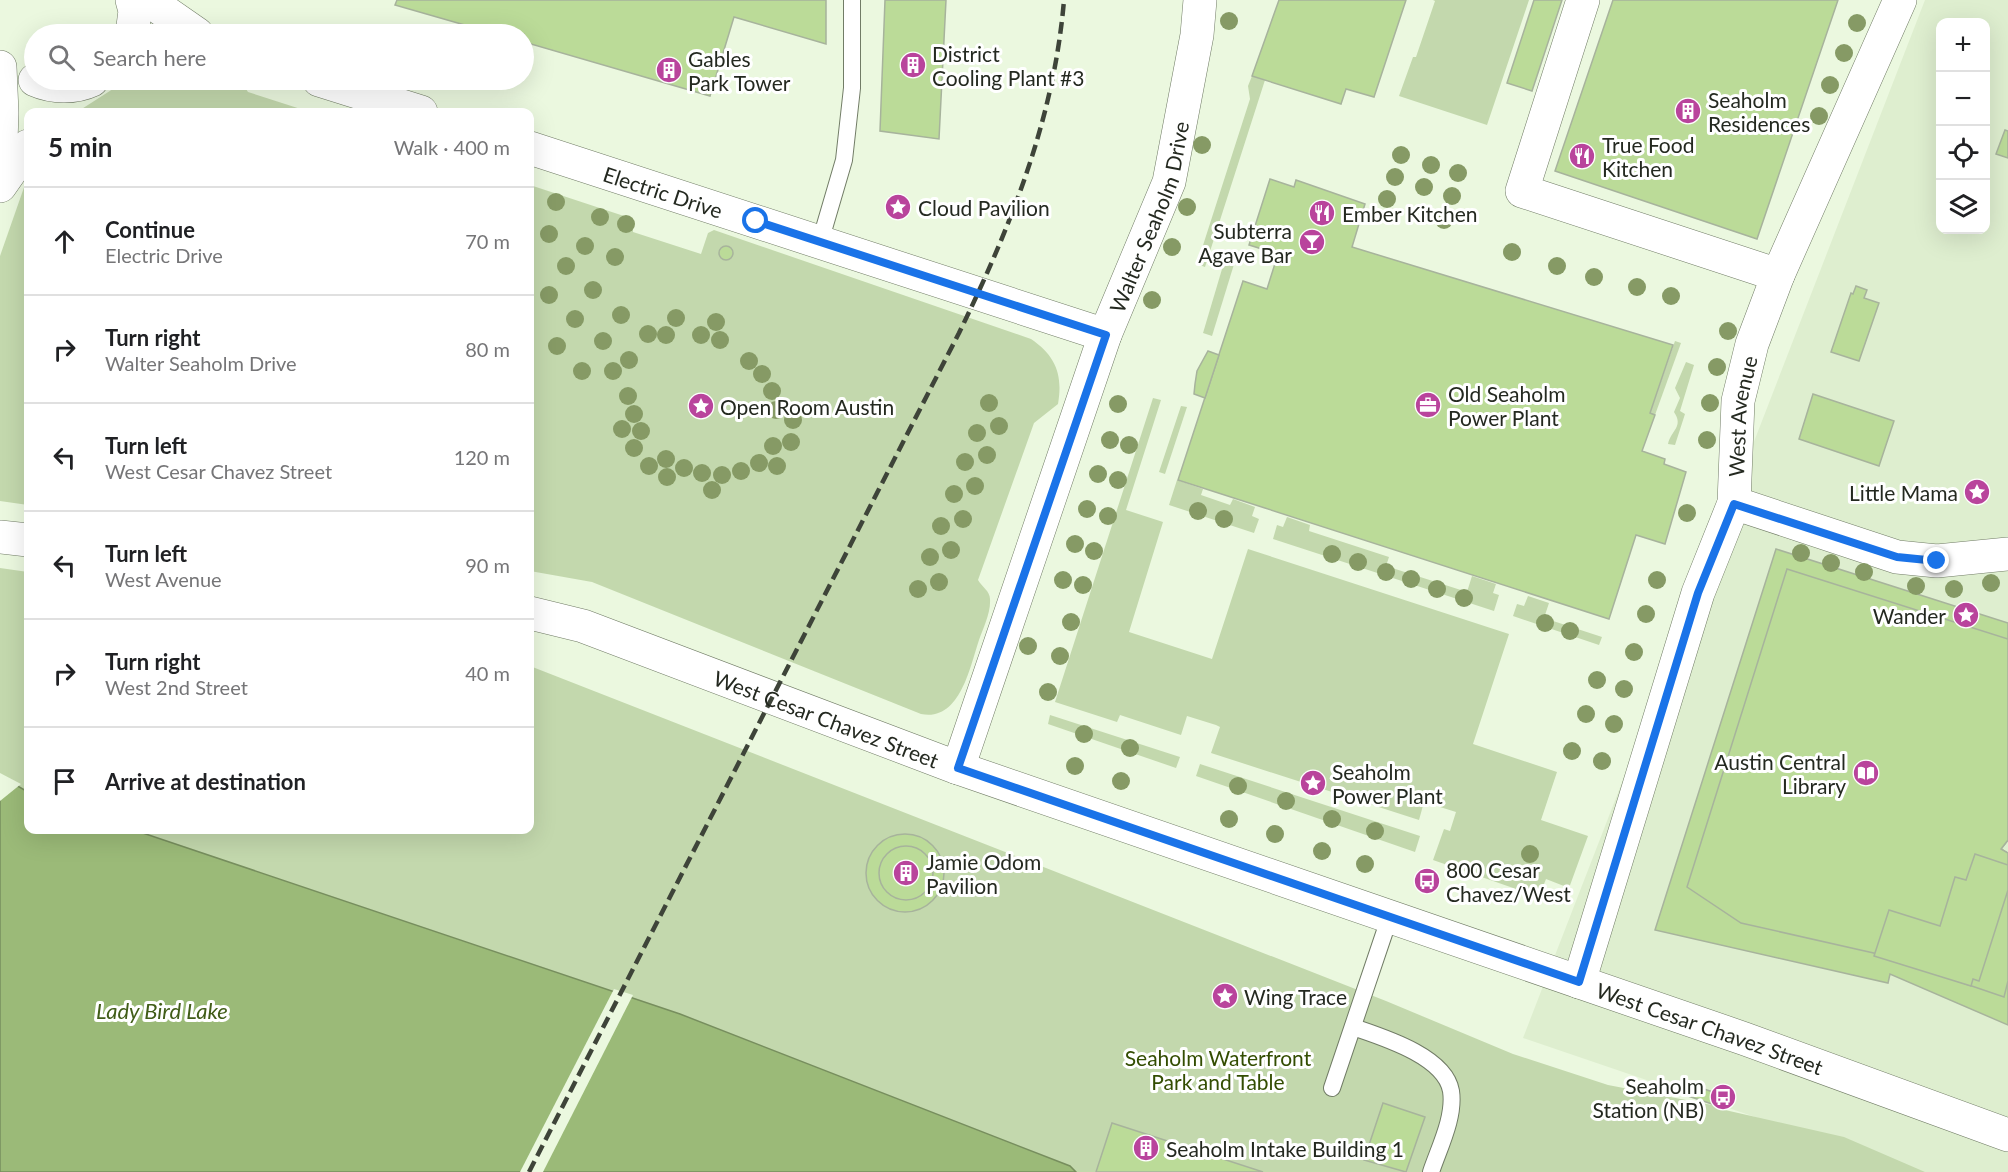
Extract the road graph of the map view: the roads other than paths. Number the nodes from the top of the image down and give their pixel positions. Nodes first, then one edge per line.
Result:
1 (132, 0) edge
2 (148, 0) edge
3 (852, 0) edge
4 (1200, 0) edge
5 (1583, 0) edge
6 (1900, 0) edge
7 (133, 24) edge
8 (183, 24) edge
9 (0, 45) edge
10 (0, 67) edge
11 (24, 74) edge
12 (79, 90) edge
13 (351, 90) edge
14 (59, 108) edge
15 (408, 108) edge
16 (534, 149) edge
17 (24, 152) edge
18 (0, 170) edge
19 (0, 186) edge
20 (820, 242) junction
21 (1778, 275) junction
22 (1106, 335) junction
23 (1734, 504) junction
24 (0, 537) edge
25 (24, 540) edge
26 (2008, 554) edge
27 (534, 614) edge
28 (958, 768) junction
29 (1390, 916) junction
30 (1579, 982) junction
31 (1353, 1027) junction
32 (1332, 1088) dead end
33 (2008, 1135) edge
34 (1431, 1172) edge

1 - 7 street
2 - 8 street
3 - 20 lane
4 - 22 street, Walter Seaholm Drive
5 - 21 street
6 - 21 street, West Avenue
9 - 11 street
10 - 18 street
12 - 14 street
13 - 15 street
16 - 20 street, Electric Drive
17 - 19 street
20 - 22 street, Electric Drive
21 - 23 street, West Avenue
22 - 28 street, Walter Seaholm Drive
23 - 26 street
23 - 30 street, West Avenue
24 - 25 street
27 - 28 street, West Cesar Chavez Street
28 - 29 street, West Cesar Chavez Street
29 - 30 street, West Cesar Chavez Street
29 - 31 lane
30 - 33 street, West Cesar Chavez Street
31 - 32 lane
31 - 34 lane

